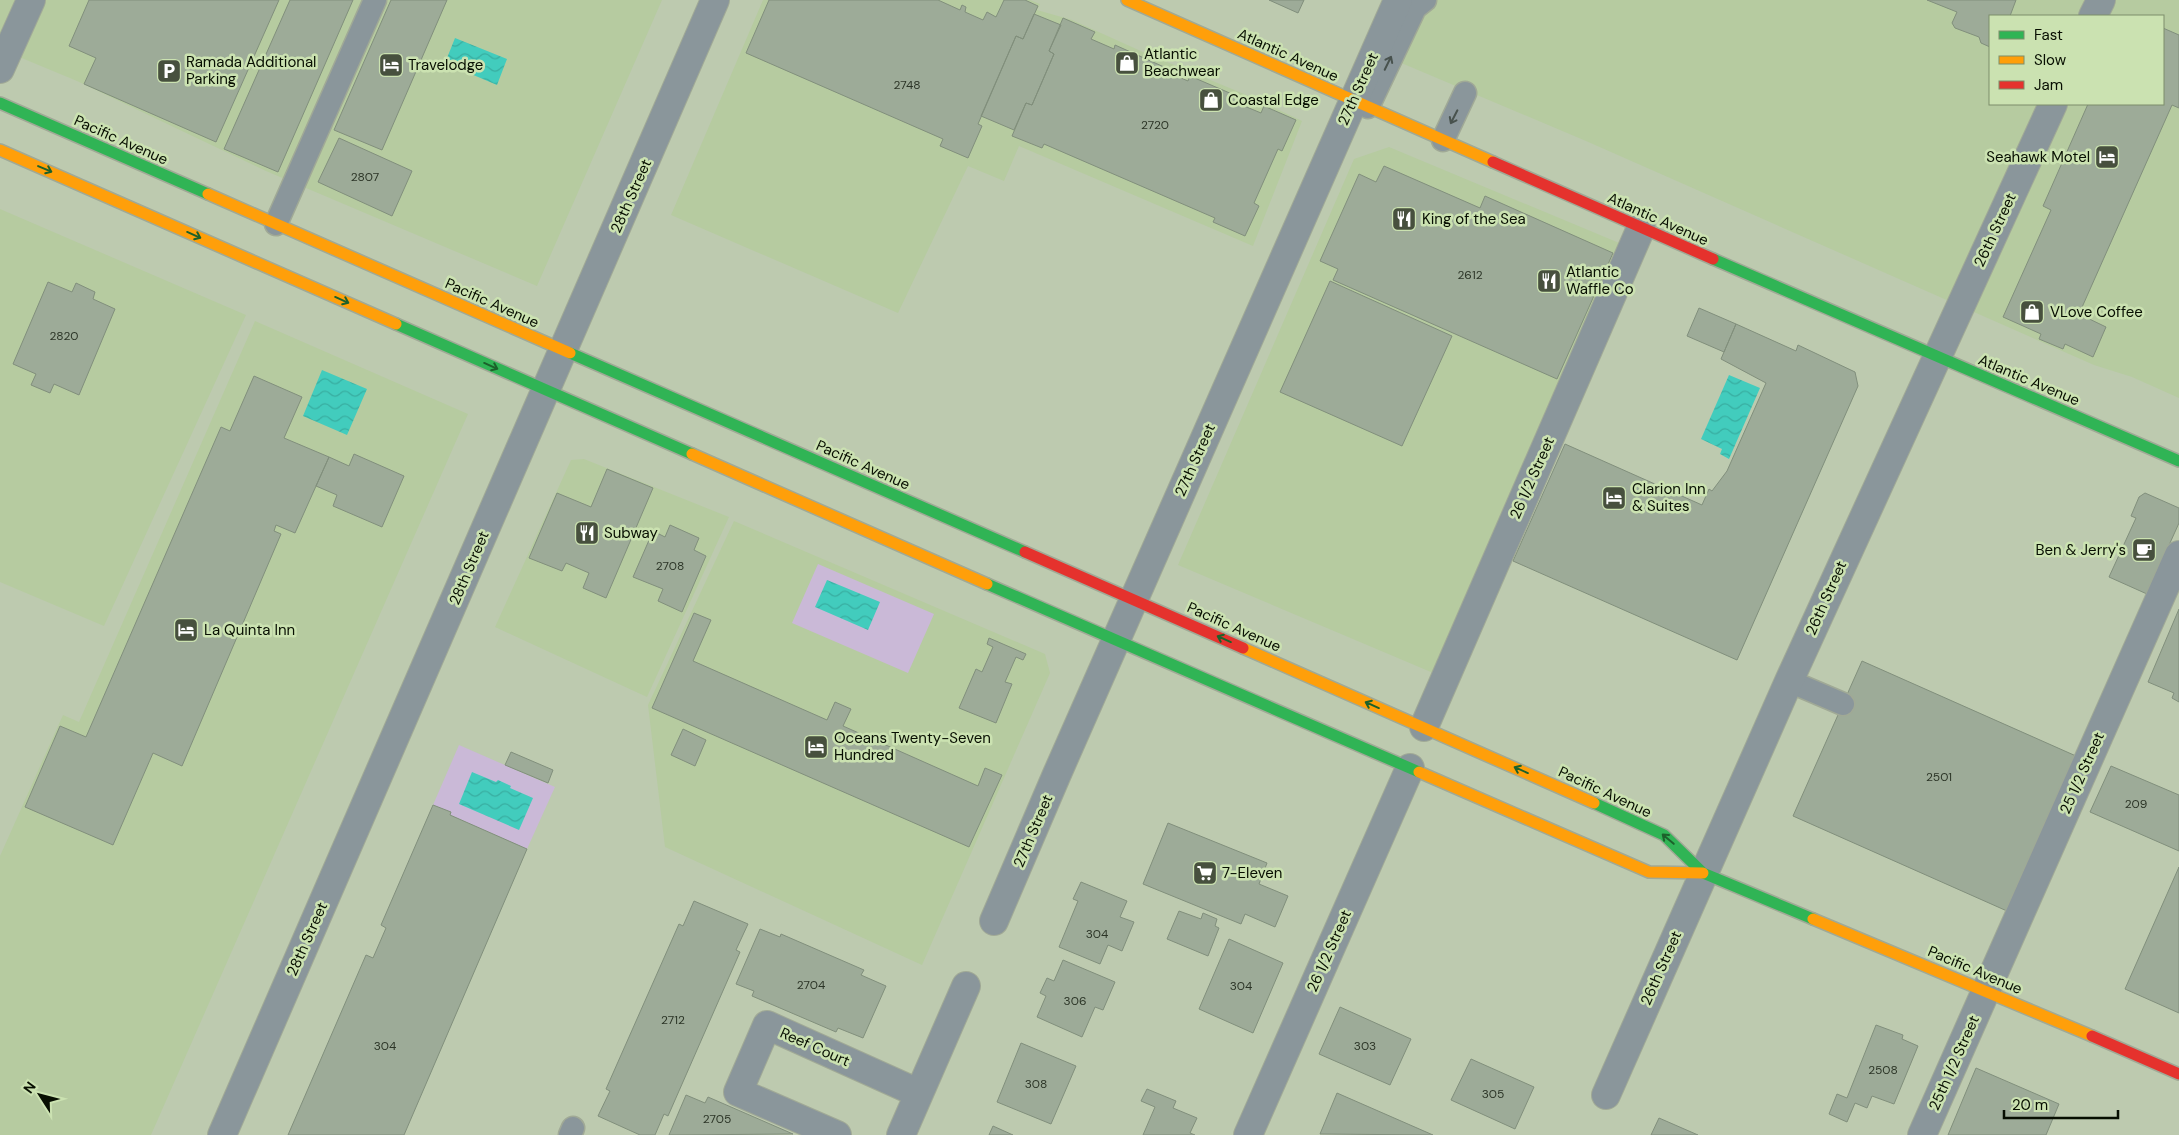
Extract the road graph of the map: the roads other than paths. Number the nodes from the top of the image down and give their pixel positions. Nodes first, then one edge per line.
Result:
1 (31, 0) edge
2 (375, 0) edge
3 (715, 0) edge
4 (1127, 0) edge
5 (1398, 0) edge
6 (1425, 0) edge
7 (2101, 0) edge
8 (2094, 15) edge
9 (0, 69) edge
10 (1465, 93) dead end
11 (0, 103) edge
12 (1361, 104) junction
13 (2053, 105) edge
14 (1443, 140) junction
15 (0, 150) edge
16 (276, 224) junction
17 (1641, 228) junction
18 (563, 350) junction
19 (1936, 356) junction
20 (546, 390) junction
21 (2179, 461) edge
22 (2179, 555) edge
23 (1135, 600) junction
24 (1117, 641) junction
25 (1789, 681) junction
26 (1843, 704) dead end
27 (1424, 728) junction
28 (1410, 768) junction
29 (1703, 873) junction
30 (994, 921) dead end
31 (966, 986) dead end
32 (1986, 991) junction
33 (2179, 1074) edge
34 (918, 1093) junction
35 (1606, 1095) dead end
36 (222, 1135) edge
37 (837, 1135) edge
38 (901, 1135) edge
39 (1248, 1135) edge
40 (1922, 1135) edge

1 - 9 street
2 - 16 lane
3 - 18 street, 28th Street
4 - 12 main road, Atlantic Avenue
5 - 12 street, 27th Street
12 -> 6 lane
7 - 8 street
10 -> 14 lane
11 - 16 main road, Pacific Avenue
12 - 14 main road, Atlantic Avenue
12 - 23 street, 27th Street
13 - 19 street, 26th Street
14 - 17 main road, Atlantic Avenue
15 -> 20 main road, Pacific Avenue
16 - 18 main road, Pacific Avenue
17 - 19 main road, Atlantic Avenue
17 - 27 street, 26 1/2 Street
18 - 20 street, 28th Street
18 - 23 main road, Pacific Avenue
19 - 21 main road, Atlantic Avenue
19 - 25 street, 26th Street
20 - 24 main road, Pacific Avenue
20 - 36 street, 28th Street
22 - 32 street, 25 1/2 Street
23 - 24 street, 27th Street
27 -> 23 main road, Pacific Avenue
24 - 28 main road, Pacific Avenue
24 - 30 street, 27th Street
25 - 26 lane
25 - 29 street, 26th Street
29 -> 27 main road, Pacific Avenue
28 - 29 main road, Pacific Avenue
28 - 39 street, 26 1/2 Street
29 - 32 main road, Pacific Avenue
29 - 35 street, 26th Street
31 - 34 street
32 - 33 main road, Pacific Avenue
32 - 40 street, 25th 1/2 Street
34 - 37 street, Reef Court
34 - 38 street

